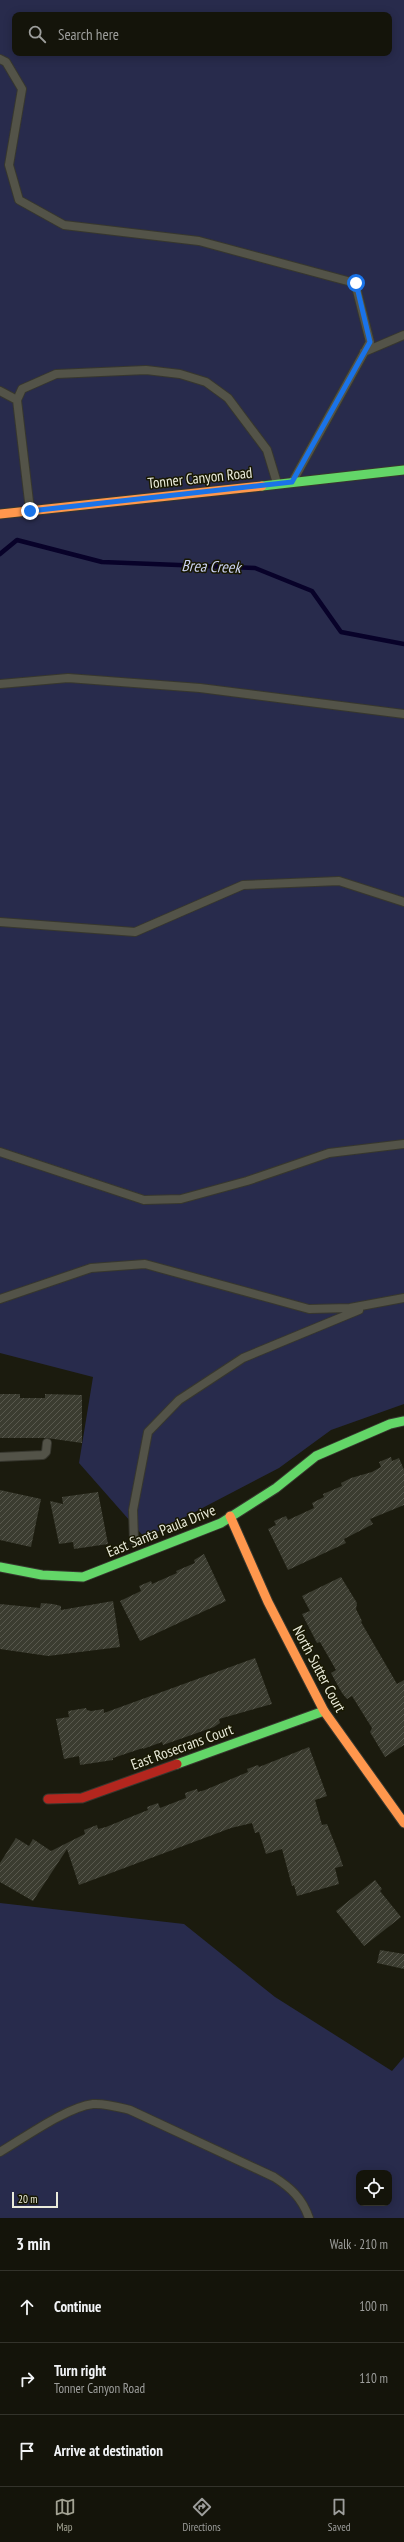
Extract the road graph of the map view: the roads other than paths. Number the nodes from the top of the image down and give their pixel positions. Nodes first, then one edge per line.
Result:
1 (0, 59) edge
2 (404, 335) edge
3 (364, 352) junction
4 (0, 391) edge
5 (17, 400) junction
6 (403, 469) edge
7 (292, 482) junction
8 (277, 483) junction
9 (30, 511) junction
10 (0, 514) edge
11 (0, 684) edge
12 (404, 714) edge
13 (404, 902) edge
14 (0, 922) edge
15 (404, 1144) edge
16 (0, 1152) edge
17 (404, 1298) edge
18 (0, 1299) edge
19 (371, 1305) junction
20 (404, 1421) edge
21 (47, 1443) dead end
22 (0, 1457) edge
23 (230, 1516) junction
24 (134, 1540) dead end
25 (0, 1567) edge
26 (324, 1711) junction
27 (48, 1799) dead end
28 (404, 1824) edge
29 (0, 2152) edge
30 (309, 2218) edge

1 - 3 lane
2 - 3 lane
3 - 7 lane
4 - 5 lane
5 - 8 lane
5 - 9 lane
6 - 7 street, Tonner Canyon Road
7 - 8 street, Tonner Canyon Road
8 - 9 street, Tonner Canyon Road
9 - 10 street, Tonner Canyon Road
11 - 12 lane
13 - 14 lane
15 - 16 lane
17 - 19 lane
18 - 19 lane
19 - 24 lane
20 - 23 street, East Santa Paula Drive
21 - 22 lane
23 - 25 street, East Santa Paula Drive
23 - 26 street, North Sutter Court
26 - 27 street, East Rosecrans Court
26 - 28 street, North Sutter Court
29 - 30 lane

